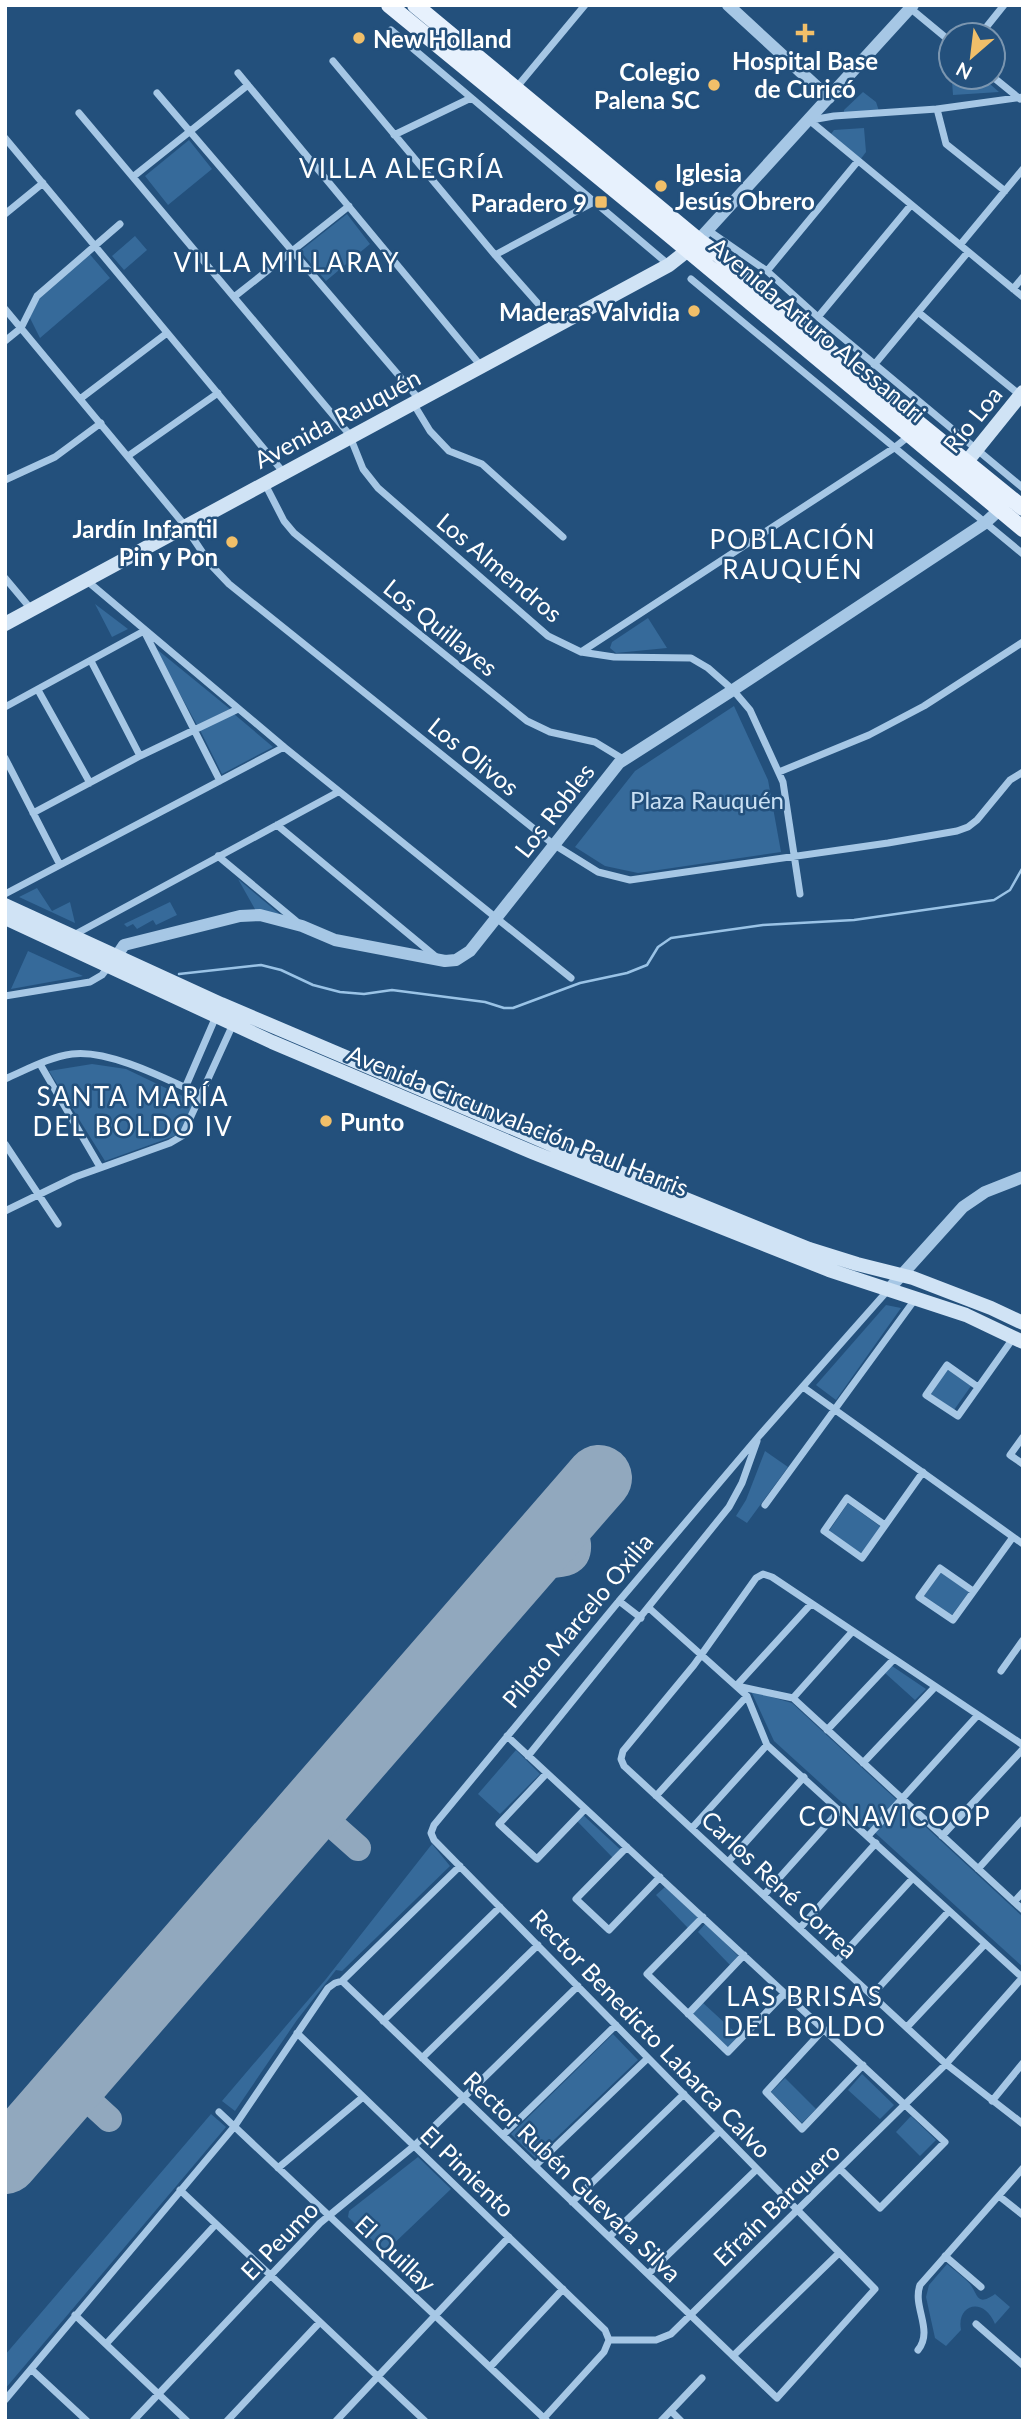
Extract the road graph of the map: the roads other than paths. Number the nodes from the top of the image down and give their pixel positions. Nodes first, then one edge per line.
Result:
1 (388, 5) edge
2 (415, 5) edge
3 (585, 5) edge
4 (728, 5) edge
5 (1004, 5) edge
6 (911, 7) edge
7 (991, 21) edge
8 (391, 30) dead end
9 (937, 30) edge
10 (333, 61) dead end
11 (238, 73) dead end
12 (248, 85) junction
13 (515, 88) junction
14 (1007, 88) edge
15 (157, 93) dead end
16 (471, 98) junction
17 (829, 98) junction
18 (1021, 99) edge
19 (937, 109) junction
20 (79, 113) dead end
21 (809, 120) junction
22 (190, 130) junction
23 (394, 135) junction
24 (5, 138) edge
25 (858, 161) junction
26 (1023, 169) edge
27 (134, 176) junction
28 (43, 183) junction
29 (1005, 191) junction
30 (594, 202) junction
31 (911, 205) junction
32 (349, 206) junction
33 (5, 214) edge
34 (120, 224) dead end
35 (699, 241) junction
36 (960, 245) junction
37 (95, 246) junction
38 (292, 251) junction
39 (968, 252) junction
40 (495, 255) junction
41 (669, 265) junction
42 (767, 271) junction
43 (1023, 277) edge
44 (691, 279) dead end
45 (1013, 289) junction
46 (234, 297) junction
47 (1023, 297) edge
48 (5, 309) edge
49 (918, 312) junction
50 (818, 317) junction
51 (558, 325) junction
52 (21, 328) junction
53 (167, 333) junction
54 (5, 341) edge
55 (874, 365) junction
56 (481, 366) junction
57 (218, 393) junction
58 (1022, 395) edge
59 (80, 399) junction
60 (416, 402) junction
61 (101, 423) junction
62 (909, 435) junction
63 (350, 436) junction
64 (894, 449) junction
65 (128, 456) junction
66 (966, 462) junction
67 (284, 473) junction
68 (5, 480) edge
69 (264, 484) junction
70 (1023, 488) edge
71 (1023, 508) edge
72 (999, 510) junction
73 (985, 523) junction
74 (186, 526) junction
75 (1023, 529) edge
76 (563, 537) dead end
77 (1023, 554) edge
78 (5, 578) edge
79 (86, 580) junction
80 (31, 610) junction
81 (5, 624) edge
82 (144, 631) junction
83 (1023, 642) edge
84 (581, 652) junction
85 (91, 661) junction
86 (38, 690) junction
87 (733, 690) junction
88 (5, 707) edge
89 (238, 709) junction
90 (195, 729) junction
91 (284, 747) junction
92 (141, 756) junction
93 (5, 758) edge
94 (623, 759) junction
95 (779, 772) junction
96 (1023, 772) edge
97 (220, 781) junction
98 (90, 783) junction
99 (338, 792) junction
100 (33, 813) junction
101 (277, 825) junction
102 (553, 844) junction
103 (218, 856) junction
104 (795, 856) junction
105 (60, 865) junction
106 (800, 894) dead end
107 (6, 896) edge
108 (496, 917) junction
109 (5, 918) edge
110 (302, 926) junction
111 (72, 936) junction
112 (440, 960) junction
113 (113, 962) junction
114 (571, 978) dead end
115 (5, 996) edge
116 (218, 1010) junction
117 (236, 1018) junction
118 (40, 1064) junction
119 (5, 1079) edge
120 (185, 1088) junction
121 (201, 1096) junction
122 (5, 1144) edge
123 (100, 1167) junction
124 (1023, 1177) edge
125 (38, 1194) junction
126 (5, 1210) edge
127 (58, 1224) dead end
128 (901, 1275) junction
129 (889, 1289) junction
130 (916, 1298) junction
131 (1023, 1323) edge
132 (1018, 1340) edge
133 (803, 1387) junction
134 (978, 1387) junction
135 (835, 1410) junction
136 (759, 1436) junction
137 (1023, 1437) edge
138 (1023, 1464) edge
139 (923, 1472) junction
140 (765, 1505) dead end
141 (885, 1525) junction
142 (1013, 1537) junction
143 (1023, 1544) edge
144 (973, 1591) junction
145 (619, 1601) junction
146 (811, 1605) junction
147 (649, 1608) junction
148 (641, 1618) junction
149 (852, 1632) junction
150 (1023, 1640) edge
151 (700, 1655) junction
152 (893, 1660) junction
153 (1000, 1671) dead end
154 (736, 1686) junction
155 (934, 1688) junction
156 (747, 1696) junction
157 (793, 1698) junction
158 (977, 1716) junction
159 (827, 1730) junction
160 (507, 1736) junction
161 (767, 1745) junction
162 (1023, 1747) edge
163 (528, 1756) junction
164 (863, 1763) junction
165 (547, 1773) junction
166 (804, 1777) junction
167 (656, 1796) junction
168 (903, 1800) junction
169 (585, 1809) junction
170 (840, 1810) junction
171 (1023, 1819) edge
172 (692, 1828) junction
173 (431, 1833) joint
174 (869, 1835) junction
175 (942, 1836) junction
176 (876, 1843) junction
177 (627, 1847) junction
178 (728, 1862) junction
179 (460, 1866) junction
180 (978, 1869) junction
181 (660, 1877) junction
182 (913, 1878) junction
183 (1023, 1892) edge
184 (764, 1895) junction
185 (1014, 1902) junction
186 (500, 1907) junction
187 (1023, 1910) edge
188 (949, 1911) junction
189 (703, 1917) junction
190 (800, 1928) junction
191 (985, 1944) junction
192 (538, 1945) junction
193 (744, 1955) junction
194 (836, 1962) junction
195 (1023, 1978) edge
196 (342, 1981) junction
197 (578, 1986) junction
198 (785, 1993) junction
199 (872, 1995) junction
200 (688, 2014) junction
201 (383, 2021) junction
202 (616, 2025) junction
203 (907, 2027) junction
204 (824, 2029) junction
205 (297, 2033) junction
206 (422, 2058) junction
207 (649, 2058) junction
208 (1023, 2063) edge
209 (946, 2064) junction
210 (863, 2065) junction
211 (684, 2094) junction
212 (363, 2097) junction
213 (463, 2098) junction
214 (992, 2101) junction
215 (906, 2104) junction
216 (219, 2112) dead end
217 (1022, 2120) edge
218 (234, 2127) junction
219 (720, 2131) junction
220 (503, 2135) junction
221 (414, 2146) junction
222 (535, 2166) junction
223 (278, 2168) junction
224 (1023, 2168) edge
225 (757, 2169) junction
226 (840, 2169) junction
227 (180, 2190) junction
228 (999, 2196) junction
229 (572, 2202) junction
230 (798, 2211) junction
231 (328, 2215) junction
232 (1023, 2216) edge
233 (216, 2224) junction
234 (509, 2237) junction
235 (609, 2237) junction
236 (839, 2253) junction
237 (945, 2256) junction
238 (648, 2274) junction
239 (271, 2275) junction
240 (981, 2287) dead end
241 (563, 2289) junction
242 (75, 2315) junction
243 (435, 2315) junction
244 (691, 2315) junction
245 (320, 2322) junction
246 (976, 2324) dead end
247 (609, 2340) junction
248 (106, 2344) junction
249 (918, 2350) dead end
250 (733, 2356) junction
251 (1023, 2365) edge
252 (489, 2367) junction
253 (31, 2369) junction
254 (378, 2376) junction
255 (702, 2378) dead end
256 (159, 2394) junction
257 (777, 2398) joint
258 (5, 2400) edge
259 (671, 2411) junction
260 (544, 2420) edge
261 (87, 2421) edge
262 (133, 2421) edge
263 (187, 2421) edge
264 (227, 2421) edge
265 (336, 2421) edge
266 (425, 2421) edge
267 (661, 2421) edge
268 (681, 2421) edge

1 - 35 main road, Avenida Arturo Alessandri
2 - 13 main road, Avenida Arturo Alessandri
3 - 13 street
4 - 17 street
5 - 7 street
6 - 9 street
6 - 17 street
8 - 16 street
10 - 23 street
11 - 12 street
12 - 22 street
12 - 32 street
13 - 35 main road, Avenida Arturo Alessandri
14 - 18 street
15 - 22 street
16 - 23 street
16 - 30 street
17 - 21 street
18 - 19 street
19 - 21 street
19 - 29 street
20 - 27 street, Los Almendros
21 - 25 street
21 - 35 street
22 - 27 street
22 - 38 street
23 - 40 street
24 - 28 street
25 - 31 street
25 - 42 street
26 - 29 street
27 - 46 street, Los Almendros
28 - 33 street
28 - 37 street
29 - 36 street
30 - 40 street
30 - 41 street
31 - 36 street
31 - 50 street
32 - 38 street
32 - 56 street
34 - 37 street
35 - 41 main road, Avenida Rauquén
35 - 42 street, Avenida Arturo Alessandri
35 - 62 main road, Avenida Arturo Alessandri
35 - 66 main road, Avenida Arturo Alessandri
36 - 39 street
37 - 52 street
37 - 53 street
38 - 46 street
38 - 60 street
39 - 45 street
39 - 49 street
40 - 51 street
41 - 51 main road, Avenida Rauquén
42 - 50 street, Avenida Arturo Alessandri
43 - 45 street
44 - 64 street, Avenida Arturo Alessandri
45 - 47 street
46 - 63 street, Los Almendros
48 - 52 street, Los Olivos
49 - 55 street
49 - 58 street
50 - 55 street, Avenida Arturo Alessandri
51 - 56 main road, Avenida Rauquén
52 - 54 street
52 - 59 street, Los Olivos
53 - 57 street
53 - 59 street
55 - 66 street, Avenida Arturo Alessandri
56 - 60 main road, Avenida Rauquén
57 - 65 street
57 - 67 street
58 - 66 main road, Río Loa
59 - 61 street, Los Olivos
60 - 63 main road, Avenida Rauquén
60 - 76 street
61 - 65 street, Los Olivos
61 - 68 street
62 - 64 street
62 - 66 main road, Avenida Arturo Alessandri
63 - 67 main road, Avenida Rauquén
63 - 84 street, Los Almendros
64 - 73 street, Avenida Arturo Alessandri
64 - 84 street
65 - 74 street, Los Olivos
66 - 70 street, Avenida Arturo Alessandri
66 - 71 main road, Avenida Arturo Alessandri
66 - 72 main road, Avenida Arturo Alessandri
67 - 69 main road, Avenida Rauquén
69 - 74 main road, Avenida Rauquén
69 - 94 street, Los Quillayes
72 - 73 street, Los Robles
72 - 75 main road, Avenida Arturo Alessandri
73 - 77 street, Avenida Arturo Alessandri
73 - 87 street, Los Robles
74 - 79 main road, Avenida Rauquén
74 - 102 street, Los Olivos
78 - 80 street
79 - 80 main road, Avenida Rauquén
79 - 82 street
80 - 81 main road, Avenida Rauquén
82 - 85 street
82 - 89 street
82 - 90 street
83 - 95 street
84 - 87 street, Los Almendros
85 - 86 street
85 - 92 street
86 - 88 street
86 - 98 street
87 - 94 street, Los Robles
87 - 95 street, Los Almendros
89 - 90 street
89 - 91 street
90 - 92 street
90 - 97 street
91 - 97 street
91 - 99 street
92 - 98 street
93 - 100 street
94 - 102 street, Los Robles
95 - 104 street, Los Almendros
96 - 104 street, Los Olivos
97 - 105 street
98 - 100 street
99 - 101 street
99 - 108 street
100 - 105 street
101 - 103 street
101 - 112 street
102 - 104 street, Los Olivos
102 - 108 street, Los Robles
103 - 110 street
103 - 111 street
104 - 106 street, Los Almendros
105 - 107 street
107 - 111 main road, Avenida Circunvalación Paul Harris
108 - 112 street, Los Robles
108 - 114 street
109 - 113 main road, Avenida Circunvalación Paul Harris
110 - 112 street
110 - 113 street
111 - 113 main road, Avenida Circunvalación Paul Harris
113 - 115 street
113 - 116 main road, Avenida Circunvalación Paul Harris
116 - 117 main road, Avenida Circunvalación Paul Harris
116 - 120 street
117 - 121 street
117 - 128 main road, Avenida Circunvalación Paul Harris
117 - 129 main road, Avenida Circunvalación Paul Harris
118 - 119 street
118 - 120 street
118 - 123 street
120 - 121 street
121 - 123 street
122 - 125 street
123 - 125 street
124 - 128 street, Piloto Marcelo Oxilia
125 - 126 street
125 - 127 street
128 - 129 street, Piloto Marcelo Oxilia
128 - 131 main road, Avenida Circunvalación Paul Harris
129 - 130 main road, Avenida Circunvalación Paul Harris
129 - 133 street, Piloto Marcelo Oxilia
130 - 132 main road, Avenida Circunvalación Paul Harris
130 - 135 street
132 - 134 street
133 - 135 street
133 - 136 street, Piloto Marcelo Oxilia
134 - 134 street
135 - 139 street
135 - 140 street
136 - 145 street, Piloto Marcelo Oxilia
136 - 147 street, Piloto Marcelo Oxilia
137 - 138 street
139 - 141 street
139 - 142 street
141 - 141 street
142 - 143 street
142 - 144 street
144 - 144 street
145 - 148 street
145 - 160 street, Piloto Marcelo Oxilia
146 - 149 street
146 - 151 street
146 - 154 street
147 - 148 street, Piloto Marcelo Oxilia
147 - 151 street
148 - 163 street, Piloto Marcelo Oxilia
149 - 152 street
149 - 157 street
150 - 153 street
151 - 154 street
151 - 167 street, Carlos René Correa
152 - 155 street
152 - 159 street
154 - 156 street
154 - 157 street
155 - 158 street
155 - 164 street
156 - 161 street
156 - 167 street
157 - 159 street
158 - 162 street
158 - 168 street
159 - 164 street
160 - 163 street
160 - 173 street, Piloto Marcelo Oxilia
161 - 166 street
161 - 172 street
162 - 175 street
163 - 165 street
164 - 168 street
165 - 169 street
165 - 169 street
166 - 170 street
166 - 178 street
167 - 172 street, Carlos René Correa
168 - 174 street
168 - 175 street
169 - 177 street
170 - 174 street
170 - 184 street
171 - 180 street
172 - 178 street, Carlos René Correa
173 - 179 street, Rector Benedicto Labarca Calvo
174 - 176 street
175 - 180 street
176 - 182 street
176 - 190 street
177 - 181 street
177 - 181 street
178 - 184 street, Carlos René Correa
179 - 186 street, Rector Benedicto Labarca Calvo
179 - 196 street
180 - 185 street
181 - 189 street
182 - 188 street
182 - 194 street
183 - 185 street
184 - 190 street, Carlos René Correa
185 - 187 street
186 - 192 street, Rector Benedicto Labarca Calvo
186 - 201 street
188 - 191 street
188 - 199 street
189 - 193 street
189 - 200 street
190 - 194 street, Carlos René Correa
191 - 195 street
191 - 203 street
192 - 197 street, Rector Benedicto Labarca Calvo
192 - 206 street
193 - 198 street
193 - 200 street
194 - 199 street, Carlos René Correa
195 - 209 street, Efraín Barquero
196 - 201 street, Rector Rubén Guevara Silva
196 - 205 street
197 - 202 street, Rector Benedicto Labarca Calvo
197 - 213 street, El Peumo
198 - 200 street
198 - 204 street
199 - 203 street, Carlos René Correa
201 - 206 street, Rector Rubén Guevara Silva
202 - 207 street, Rector Benedicto Labarca Calvo
202 - 220 street
203 - 209 street, Carlos René Correa
204 - 210 street
204 - 210 street
205 - 212 street, El Pimiento
205 - 218 street
206 - 213 street, Rector Rubén Guevara Silva
207 - 211 street, Rector Benedicto Labarca Calvo
207 - 222 street
208 - 214 street
209 - 214 street, Carlos René Correa
209 - 215 street, Efraín Barquero
210 - 215 street
211 - 219 street, Rector Benedicto Labarca Calvo
211 - 229 street
212 - 221 street, El Pimiento
212 - 223 street
213 - 220 street, Rector Rubén Guevara Silva
213 - 221 street, El Peumo
214 - 217 street, Carlos René Correa
215 - 226 street, Efraín Barquero
215 - 226 street
216 - 218 street, El Quillay
218 - 223 street, El Quillay
218 - 227 street
219 - 225 street, Rector Benedicto Labarca Calvo
219 - 235 street
220 - 222 street, Rector Rubén Guevara Silva
221 - 231 street, El Peumo
221 - 234 street, El Pimiento
222 - 229 street, Rector Rubén Guevara Silva
223 - 231 street, El Quillay
224 - 228 street
225 - 230 street, Rector Benedicto Labarca Calvo
225 - 238 street
226 - 230 street, Efraín Barquero
227 - 233 street
227 - 242 street
228 - 232 street
228 - 237 street
229 - 235 street, Rector Rubén Guevara Silva
230 - 236 street, Rector Benedicto Labarca Calvo
230 - 244 street, Efraín Barquero
231 - 239 street, El Peumo
231 - 243 street, El Quillay
233 - 239 street
233 - 248 street
234 - 241 street, El Pimiento
234 - 243 street
235 - 238 street, Rector Rubén Guevara Silva
236 - 250 street
236 - 257 street, Rector Benedicto Labarca Calvo
237 - 240 street
237 - 249 street
238 - 244 street, Rector Rubén Guevara Silva
239 - 245 street
239 - 256 street, El Peumo
241 - 247 street, El Pimiento
241 - 252 street
242 - 248 street
242 - 253 street
243 - 252 street, El Quillay
243 - 254 street
244 - 247 street, Efraín Barquero
244 - 250 street, Rector Rubén Guevara Silva
245 - 254 street
245 - 264 street
246 - 251 street
247 - 260 street
248 - 256 street
250 - 257 street, Rector Rubén Guevara Silva
252 - 260 street, El Quillay
253 - 258 street
253 - 261 street
254 - 265 street
254 - 266 street
255 - 259 street
256 - 262 street, El Peumo
256 - 263 street
259 - 267 street
259 - 268 street

